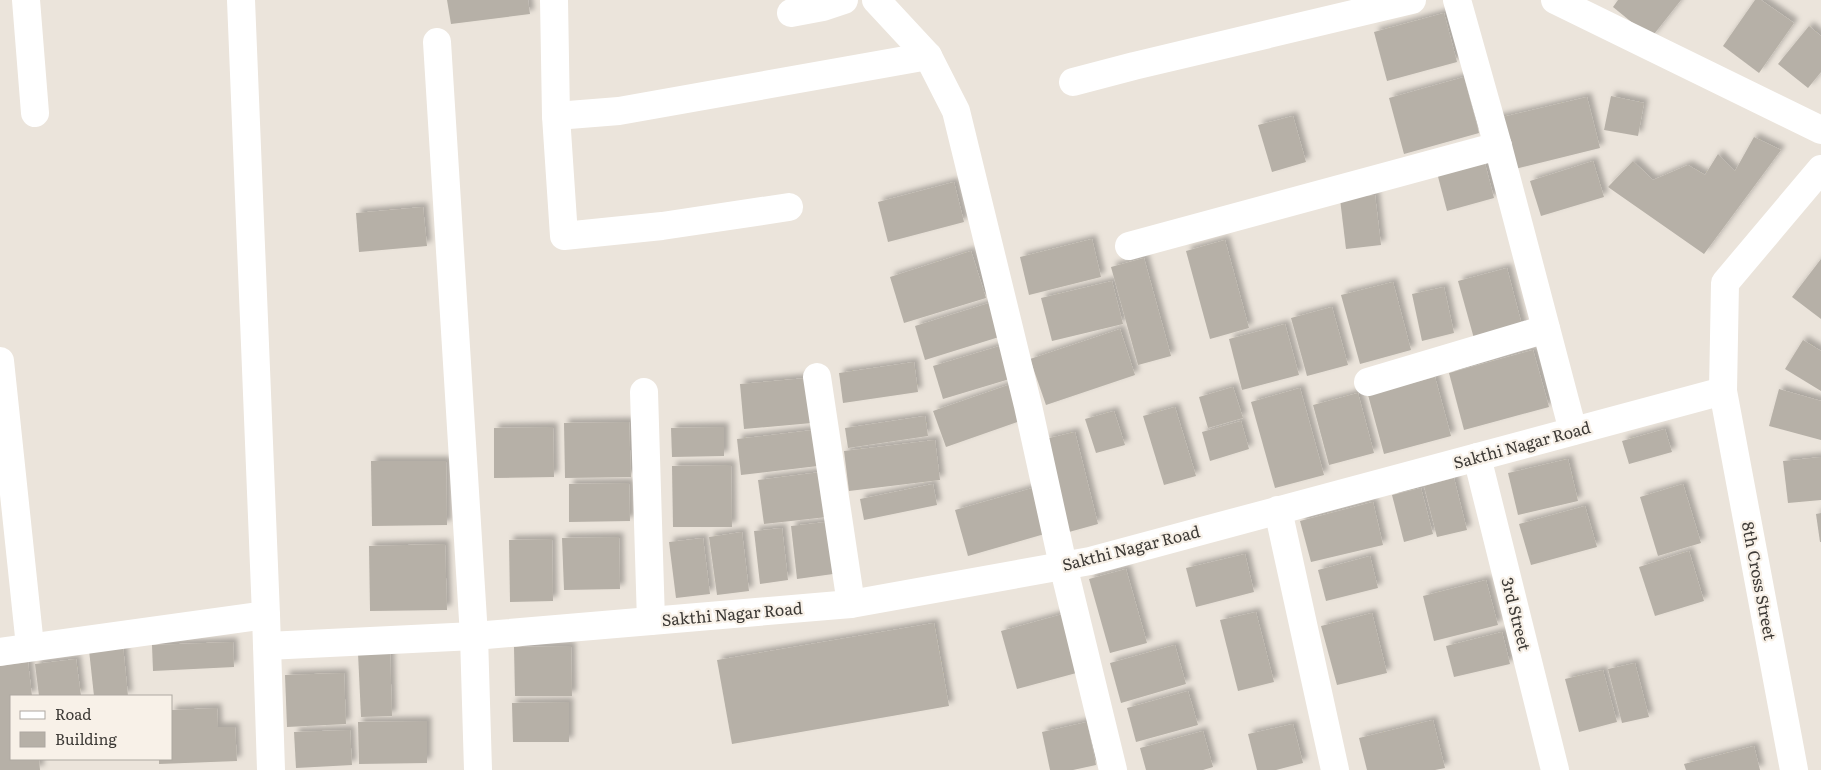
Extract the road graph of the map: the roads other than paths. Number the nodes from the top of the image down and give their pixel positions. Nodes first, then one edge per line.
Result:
1 (26, 0) edge
2 (241, 0) edge
3 (554, 0) edge
4 (876, 0) edge
5 (1412, 0) edge
6 (1457, 0) edge
7 (1555, 0) edge
8 (828, 2) edge
9 (791, 13) dead end
10 (437, 42) dead end
11 (928, 56) junction
12 (1073, 82) dead end
13 (35, 114) dead end
14 (556, 116) junction
15 (1821, 130) edge
16 (1498, 146) junction
17 (1821, 168) edge
18 (789, 207) dead end
19 (1129, 246) dead end
20 (1546, 329) junction
21 (0, 361) edge
22 (817, 377) dead end
23 (1368, 382) dead end
24 (1723, 391) junction
25 (644, 392) dead end
26 (1573, 430) junction
27 (1477, 457) junction
28 (1278, 510) junction
29 (1063, 566) junction
30 (852, 604) junction
31 (266, 615) junction
32 (651, 621) junction
33 (474, 636) junction
34 (30, 646) junction
35 (268, 646) junction
36 (0, 652) edge
37 (271, 770) edge
38 (478, 770) edge
39 (1113, 770) edge
40 (1335, 770) edge
41 (1555, 770) edge
42 (1794, 770) edge

1 - 13 street
2 - 31 street
3 - 14 street
4 - 11 street
5 - 12 street
6 - 16 street
7 - 15 street
8 - 9 street
10 - 33 street
11 - 14 street
11 - 29 street
14 - 18 street
16 - 19 street
16 - 20 street
17 - 24 street
20 - 23 street
20 - 26 street
21 - 34 street
22 - 30 street
24 - 26 street, Sakthi Nagar Road
24 - 42 street, 8th Cross Street
25 - 32 street
26 - 27 street, Sakthi Nagar Road
27 - 28 street, Sakthi Nagar Road
27 - 41 street, 3rd Street
28 - 29 street, Sakthi Nagar Road
28 - 40 street
29 - 30 street, Sakthi Nagar Road
29 - 39 street
30 - 32 street, Sakthi Nagar Road
31 - 34 street
31 - 35 street
32 - 33 street, Sakthi Nagar Road
33 - 35 street, Sakthi Nagar Road
33 - 38 street
34 - 36 street
35 - 37 street

